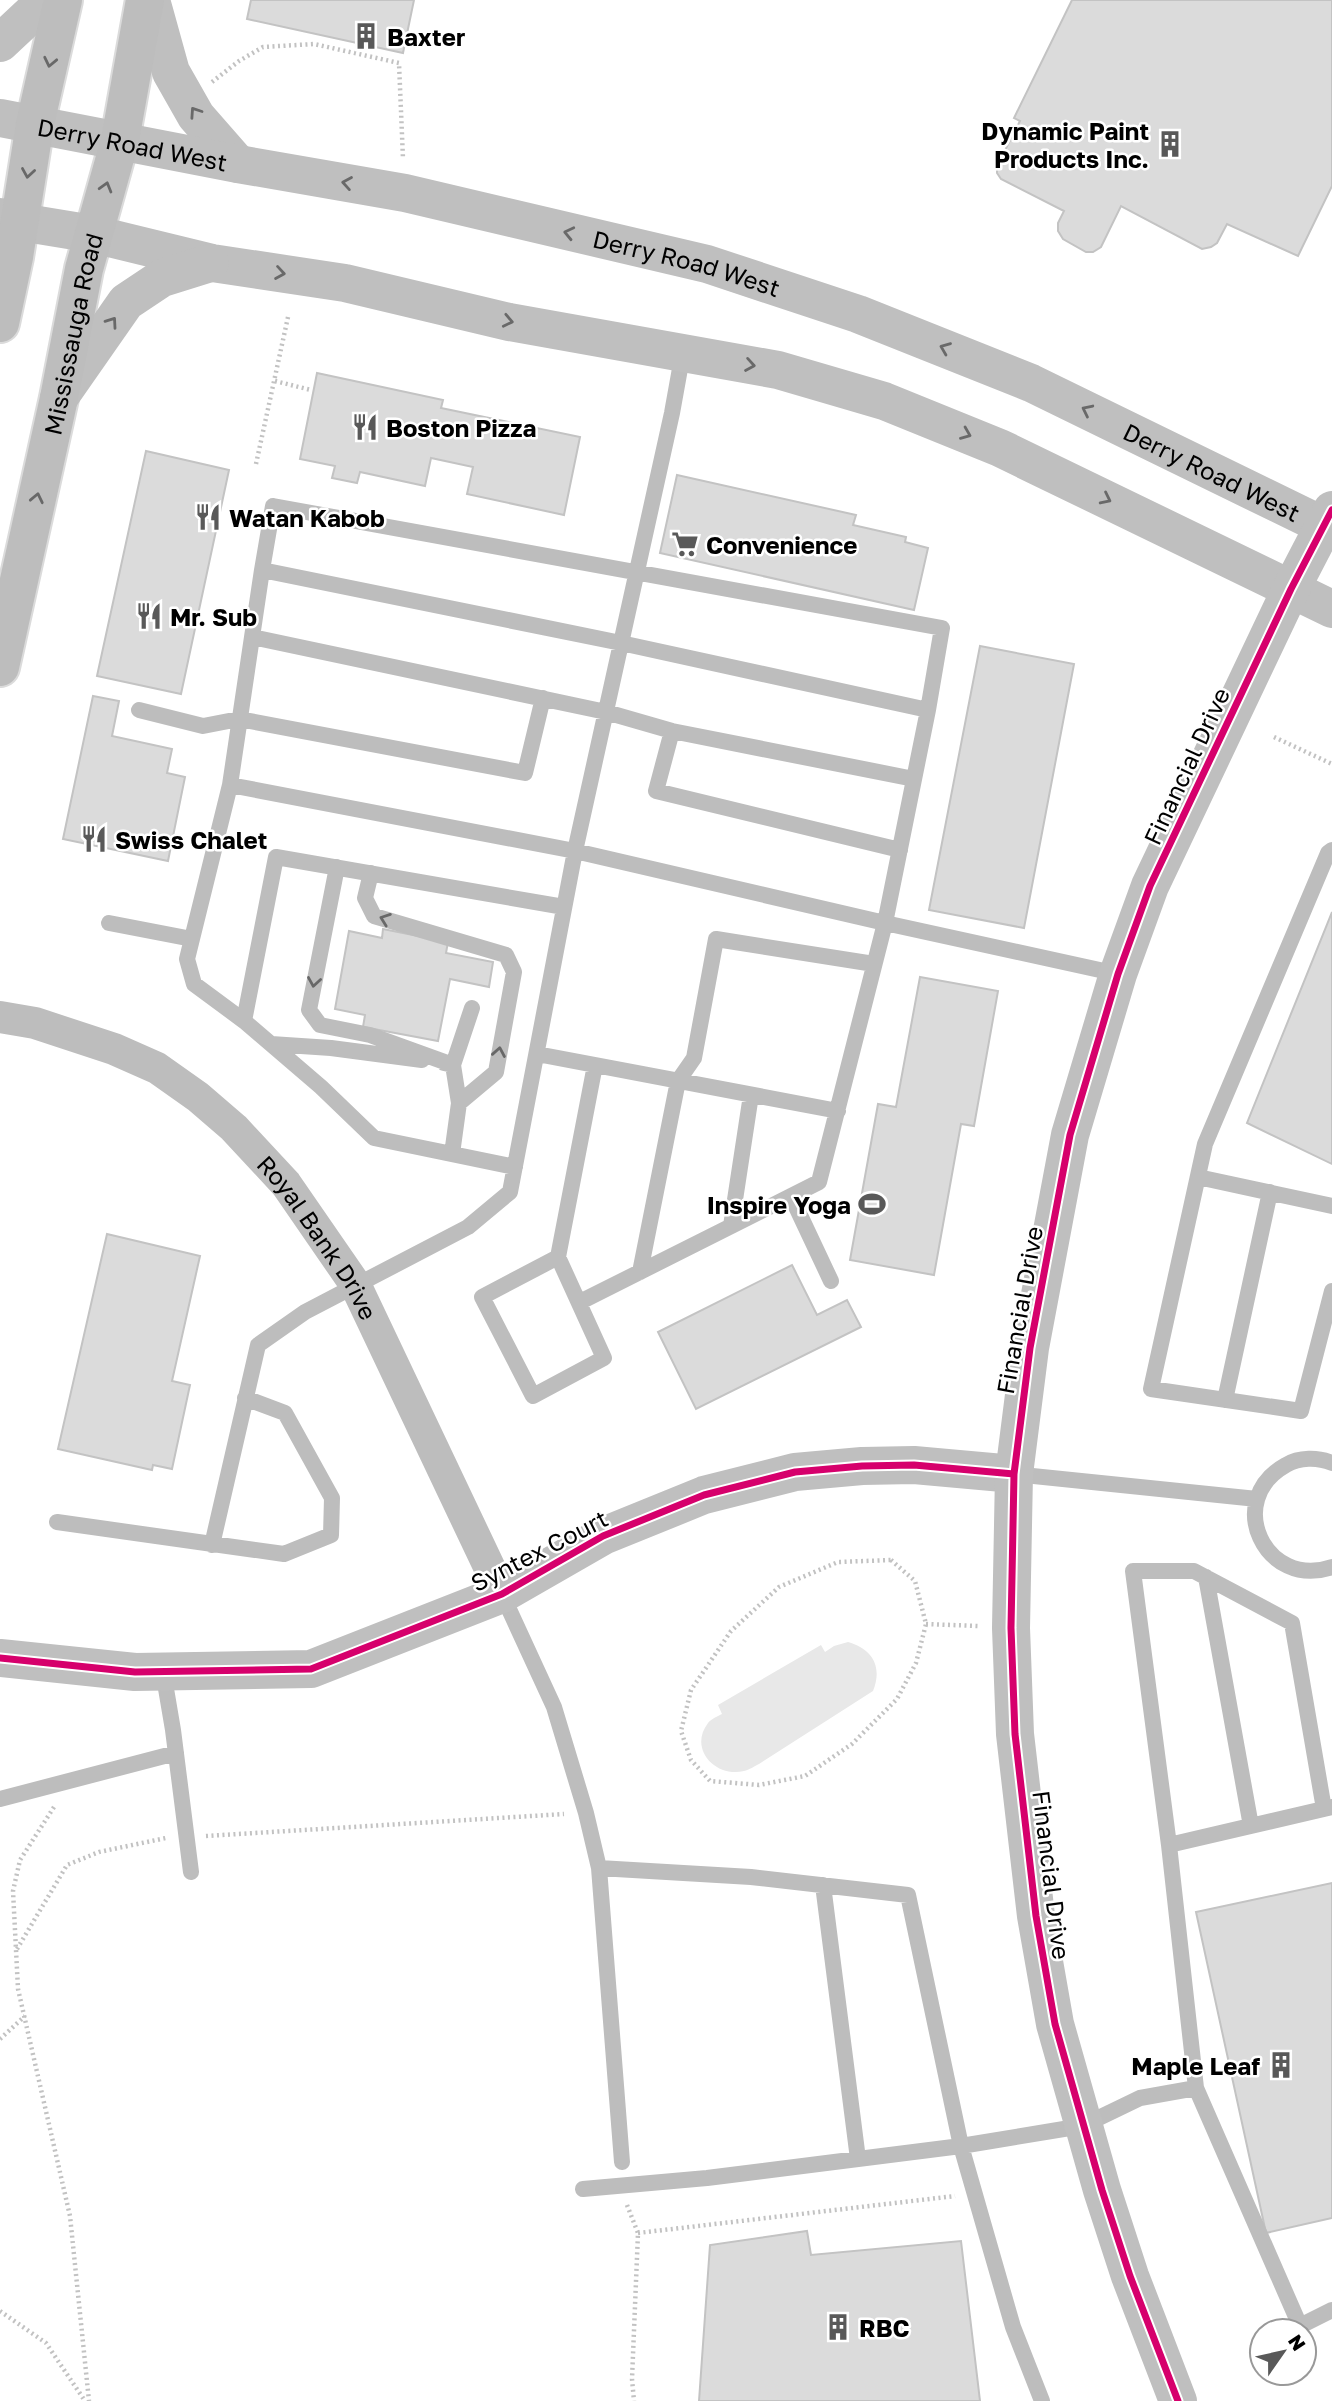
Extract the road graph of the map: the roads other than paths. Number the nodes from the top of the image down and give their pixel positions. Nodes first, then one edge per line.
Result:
1 (46, 0) edge
2 (63, 0) edge
3 (145, 0) edge
4 (151, 0) edge
5 (0, 43) edge
6 (18, 121) edge
7 (120, 140) junction
8 (238, 164) junction
9 (10, 219) edge
10 (93, 234) junction
11 (212, 263) junction
12 (0, 323) edge
13 (683, 352) junction
14 (59, 398) junction
15 (1329, 522) edge
16 (262, 570) junction
17 (637, 572) junction
18 (1291, 589) junction
19 (1332, 609) edge
20 (252, 638) junction
21 (621, 643) junction
22 (0, 667) edge
23 (543, 698) junction
24 (139, 710) dead end
25 (928, 710) junction
26 (606, 712) junction
27 (239, 719) junction
28 (672, 731) junction
29 (914, 779) junction
30 (230, 785) junction
31 (575, 850) junction
32 (900, 850) junction
33 (1332, 850) edge
34 (337, 867) junction
35 (371, 873) junction
36 (564, 907) junction
37 (110, 923) dead end
38 (885, 923) junction
39 (192, 939) junction
40 (874, 964) junction
41 (1118, 974) junction
42 (472, 1007) dead end
43 (0, 1017) edge
44 (244, 1021) junction
45 (271, 1044) junction
46 (537, 1054) junction
47 (453, 1065) junction
48 (595, 1065) junction
49 (678, 1081) junction
50 (751, 1095) junction
51 (459, 1103) junction
52 (838, 1111) junction
53 (452, 1154) junction
54 (515, 1167) junction
55 (1198, 1177) junction
56 (1270, 1192) junction
57 (791, 1196) junction
58 (1332, 1206) edge
59 (731, 1226) junction
60 (558, 1257) junction
61 (640, 1272) junction
62 (831, 1281) dead end
63 (355, 1284) junction
64 (1332, 1291) edge
65 (580, 1302) junction
66 (245, 1398) junction
67 (1225, 1400) junction
68 (1332, 1463) edge
69 (1014, 1474) junction
70 (1257, 1499) junction
71 (57, 1522) dead end
72 (212, 1545) junction
73 (1332, 1567) edge
74 (1206, 1577) junction
75 (502, 1594) junction
76 (0, 1658) edge
77 (163, 1671) junction
78 (176, 1753) junction
79 (0, 1799) edge
80 (1328, 1808) edge
81 (1251, 1826) junction
82 (1169, 1844) junction
83 (599, 1868) junction
84 (191, 1872) dead end
85 (823, 1885) junction
86 (1196, 2088) junction
87 (1082, 2126) junction
88 (961, 2146) junction
89 (858, 2159) junction
90 (622, 2162) dead end
91 (583, 2189) dead end
92 (1332, 2310) edge
93 (1042, 2401) edge
94 (1178, 2401) edge

1 - 5 main road
2 -> 6 main road
3 - 7 main road, Mississauga Road
8 -> 4 main road
6 - 7 main road, Derry Road West
6 -> 9 main road
7 - 8 main road, Derry Road West
10 -> 7 main road, Mississauga Road
15 -> 8 main road, Derry Road West
9 - 10 main road
9 - 12 main road
10 - 11 main road
10 - 14 main road, Mississauga Road
11 -> 13 main road
14 -> 11 main road
13 - 17 lane
13 -> 18 main road
22 -> 14 main road, Mississauga Road
15 - 18 main road, Financial Drive
16 - 17 lane
16 - 20 lane
16 - 21 lane
17 - 21 lane
17 - 25 lane
18 - 19 main road
18 - 41 main road, Financial Drive
20 - 23 lane
20 - 27 lane
21 - 25 lane
21 - 26 lane
23 - 26 lane
23 - 27 lane
24 - 27 lane
25 - 29 lane
26 - 28 lane
26 - 31 lane
27 - 30 lane
28 - 29 lane
28 - 32 lane
29 - 32 lane
30 - 31 lane
30 - 39 lane
31 - 36 lane
31 - 38 lane
32 - 38 lane
33 - 55 lane
34 - 35 lane
34 - 44 lane
34 -> 47 lane
35 - 36 lane
51 -> 35 lane
36 - 46 lane
37 - 39 lane
38 - 40 lane
38 - 41 lane
39 - 44 lane
40 - 49 lane
40 - 52 lane
41 - 69 main road, Financial Drive
42 - 47 lane
43 - 63 street, Royal Bank Drive
44 - 45 lane
45 - 47 lane
45 - 53 lane
46 - 48 lane
46 - 54 lane
47 - 51 lane
48 - 49 lane
48 - 60 lane
49 - 50 lane
49 - 61 lane
50 - 52 lane
50 - 59 lane
51 - 53 lane
52 - 57 lane
53 - 54 lane
54 - 63 lane
55 - 56 lane
55 - 67 lane
56 - 58 lane
56 - 67 lane
57 - 59 lane
57 - 62 lane
59 - 61 lane
60 - 65 lane
60 - 65 lane
61 - 65 lane
63 - 66 lane
63 - 75 street, Royal Bank Drive
64 - 67 lane
66 - 72 lane
66 - 72 lane
68 - 70 lane
69 - 70 lane
69 - 75 main road, Syntex Court
69 - 87 main road, Financial Drive
70 - 73 lane
71 - 72 lane
74 - 80 lane
74 - 81 lane
74 - 82 lane
75 - 77 main road, Syntex Court
75 - 83 lane
76 - 77 main road, Syntex Court
77 - 78 lane
78 - 79 lane
78 - 84 lane
80 - 81 lane
81 - 82 lane
82 - 86 lane
83 - 85 lane
83 - 90 lane
85 - 88 lane
85 - 89 lane
86 - 87 lane
86 - 92 lane
87 - 88 lane
87 - 94 main road, Financial Drive
88 - 89 lane
88 - 93 lane
89 - 91 lane

